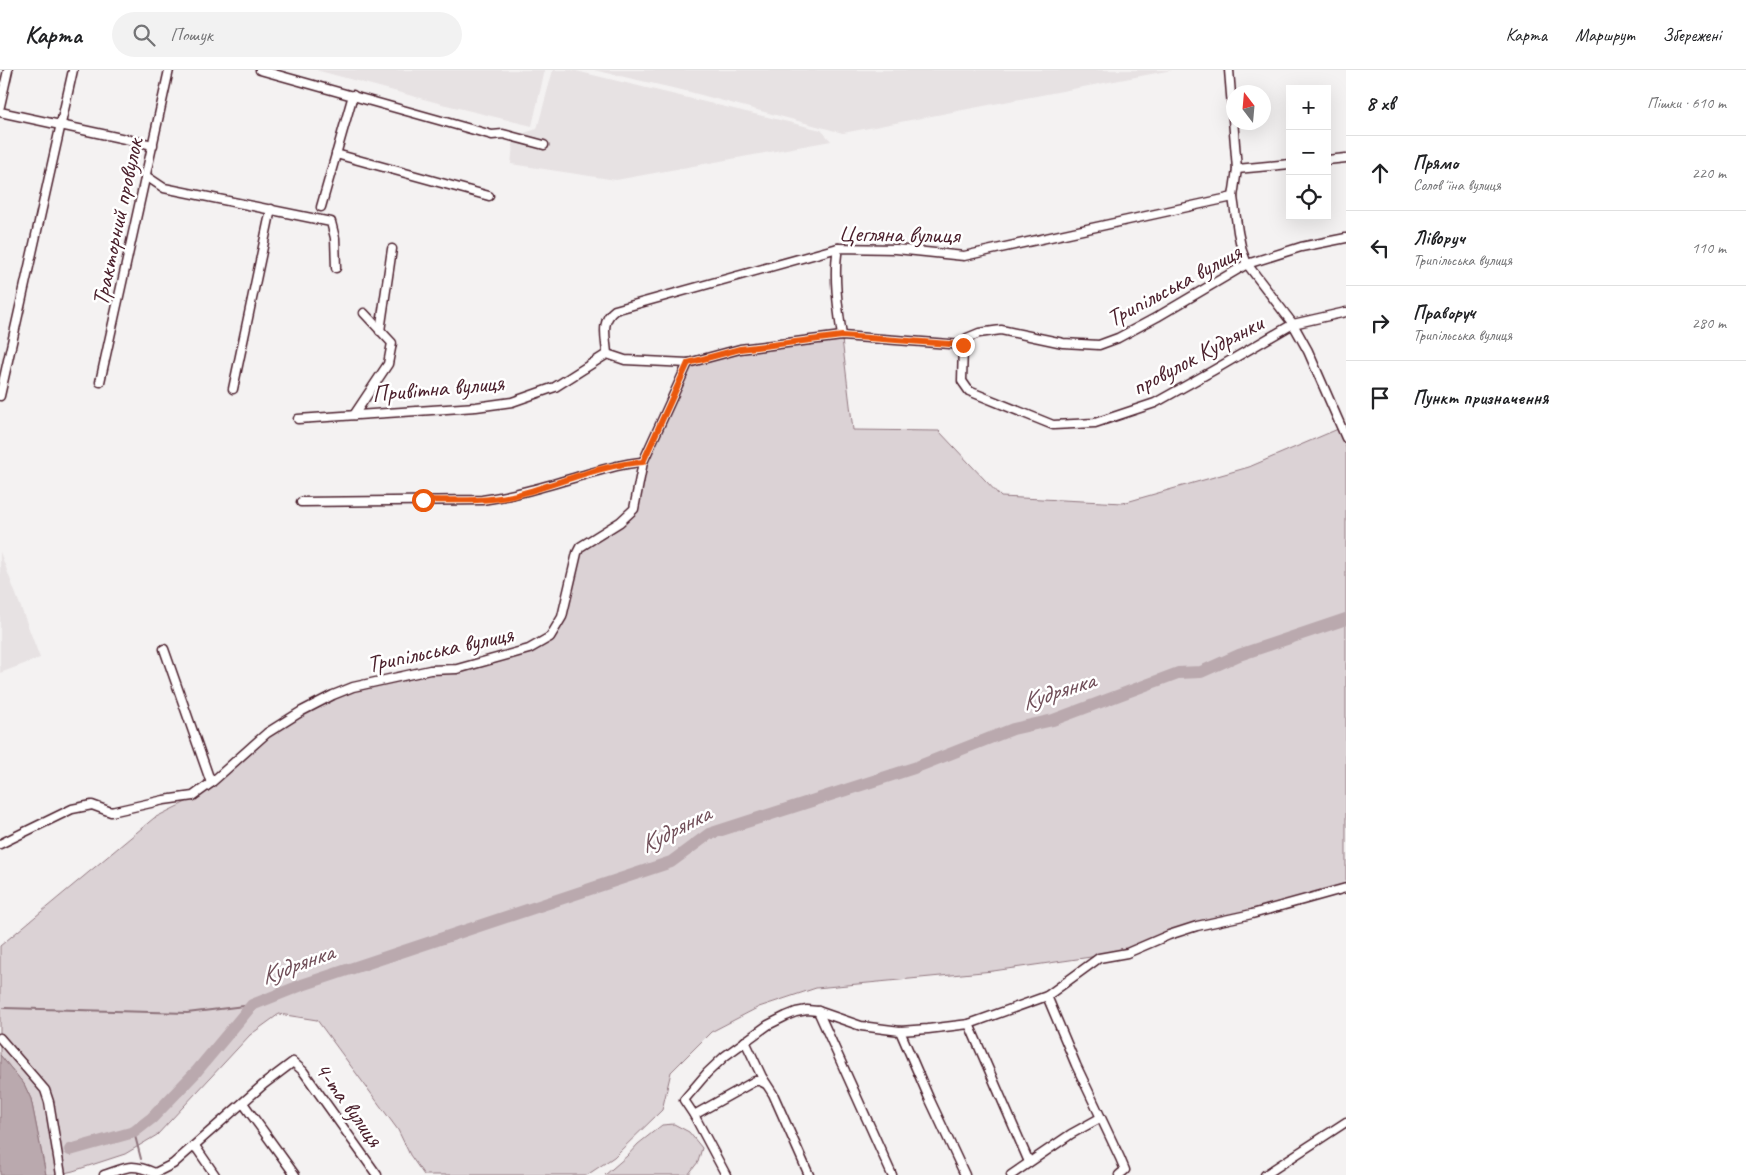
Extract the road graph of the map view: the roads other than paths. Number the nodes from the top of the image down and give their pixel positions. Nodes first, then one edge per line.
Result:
1 (8, 70) edge
2 (73, 70) edge
3 (170, 70) edge
4 (260, 70) edge
5 (1229, 70) edge
6 (353, 95) junction
7 (0, 106) edge
8 (0, 112) edge
9 (60, 126) junction
10 (153, 145) junction
11 (544, 145) dead end
12 (336, 154) junction
13 (1346, 158) edge
14 (1331, 160) edge
15 (1286, 164) edge
16 (1237, 169) junction
17 (146, 176) junction
18 (489, 196) dead end
19 (1233, 197) junction
20 (321, 207) dead end
21 (271, 209) junction
22 (1346, 238) edge
23 (838, 248) junction
24 (392, 249) dead end
25 (1247, 264) junction
26 (336, 268) dead end
27 (1346, 312) edge
28 (364, 313) dead end
29 (1293, 324) junction
30 (380, 331) junction
31 (842, 336) junction
32 (963, 345) junction
33 (607, 354) junction
34 (688, 363) junction
35 (2, 380) edge
36 (100, 382) dead end
37 (233, 389) dead end
38 (0, 396) edge
39 (354, 415) junction
40 (298, 419) dead end
41 (1346, 438) edge
42 (643, 462) junction
43 (301, 502) dead end
44 (164, 649) dead end
45 (211, 784) junction
46 (0, 844) edge
47 (1346, 888) edge
48 (1047, 996) junction
49 (818, 1011) junction
50 (969, 1024) junction
51 (900, 1031) junction
52 (0, 1038) edge
53 (745, 1041) junction
54 (766, 1084) junction
55 (243, 1103) junction
56 (694, 1115) junction
57 (1100, 1118) junction
58 (1346, 1122) edge
59 (195, 1146) junction
60 (1029, 1162) junction
61 (1122, 1172) edge
62 (155, 1174) edge
63 (61, 1175) edge
64 (104, 1175) edge
65 (215, 1175) edge
66 (295, 1175) edge
67 (377, 1175) edge
68 (726, 1175) edge
69 (809, 1175) edge
70 (892, 1175) edge
71 (965, 1175) edge
72 (1011, 1175) edge
73 (1265, 1175) edge

1 - 7 street
2 - 9 street
3 - 10 street, Тракторний провулок
4 - 6 street
5 - 16 street
6 - 11 street
6 - 12 street
8 - 9 street
9 - 10 street
9 - 35 street
10 - 17 street, Тракторний провулок
12 - 18 street
12 - 20 street
13 - 14 street
15 - 16 street
16 - 19 street
17 - 21 street
17 - 36 street, Тракторний провулок
19 - 23 street, Цегляна вулиця
19 - 25 street
21 - 26 street
21 - 37 street
22 - 25 street, Трипільська вулиця
23 - 31 street
23 - 33 street, Цегляна вулиця
24 - 30 street
25 - 29 street
25 - 32 street, Трипільська вулиця
27 - 29 street, провулок Кудрянки
28 - 30 street
29 - 32 street, провулок Кудрянки
29 - 41 street
30 - 39 street
31 - 32 street
31 - 34 street
33 - 34 street
33 - 39 street, Привітна вулиця
34 - 42 street, Трипільська вулиця
35 - 38 street
39 - 40 street, Привітна вулиця
42 - 43 street
42 - 45 street, Трипільська вулиця
44 - 45 street
45 - 46 street, Трипільська вулиця
47 - 48 street
48 - 50 street
48 - 57 street
49 - 51 street
49 - 53 street
49 - 70 street
50 - 51 street
50 - 60 street
51 - 71 street
52 - 63 street
53 - 54 street
53 - 56 street
54 - 56 street
54 - 69 street
55 - 59 street
55 - 66 street
55 - 67 street, 4-та вулиця
56 - 68 street
57 - 60 street
57 - 61 street
58 - 73 street
59 - 62 street
59 - 65 street
60 - 72 street
62 - 64 street

